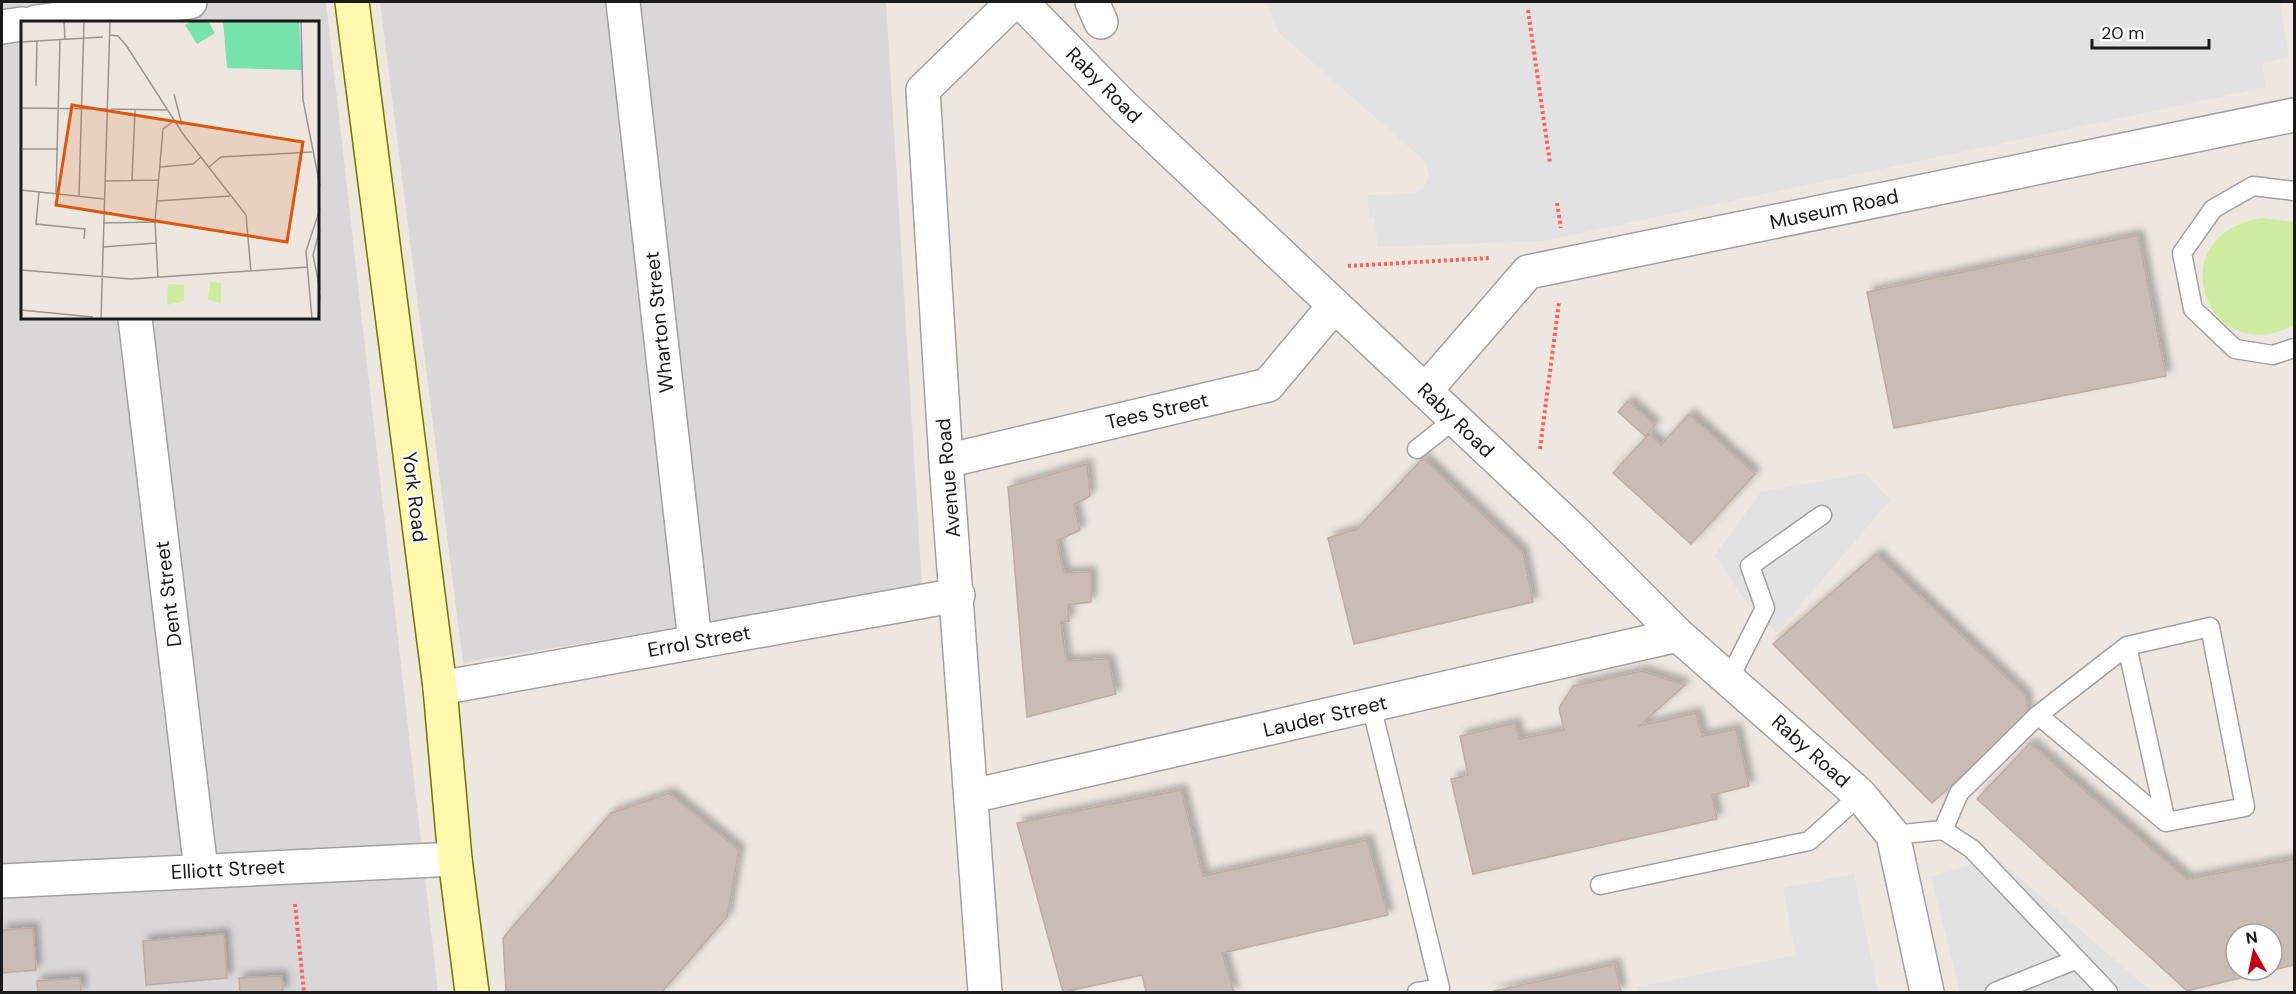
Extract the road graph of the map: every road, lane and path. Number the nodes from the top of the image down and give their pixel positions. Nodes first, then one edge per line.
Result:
1 (190, 2) edge
2 (351, 2) edge
3 (623, 2) edge
4 (1013, 2) edge
5 (1021, 2) edge
6 (1528, 10) dead end
7 (99, 13) edge
8 (43, 21) edge
9 (21, 24) edge
10 (2, 27) edge
11 (2295, 115) edge
12 (1550, 163) dead end
13 (2295, 191) edge
14 (1557, 203) dead end
15 (1562, 234) dead end
16 (1492, 258) dead end
17 (1344, 266) dead end
18 (1560, 298) dead end
19 (1334, 306) junction
20 (135, 320) edge
21 (2295, 348) edge
22 (1425, 391) junction
23 (1455, 419) junction
24 (1417, 449) dead end
25 (1540, 450) dead end
26 (946, 461) junction
27 (1822, 515) dead end
28 (958, 595) junction
29 (1678, 635) junction
30 (695, 642) junction
31 (2127, 646) junction
32 (1729, 679) junction
33 (440, 688) junction
34 (1371, 705) junction
35 (2038, 716) junction
36 (1860, 795) junction
37 (972, 796) junction
38 (2166, 822) junction
39 (1943, 830) junction
40 (1893, 835) junction
41 (455, 859) junction
42 (201, 870) junction
43 (2, 881) edge
44 (1600, 885) dead end
45 (295, 902) dead end
46 (2075, 960) junction
47 (304, 993) edge
48 (472, 993) edge
49 (985, 993) edge
50 (1417, 993) edge
51 (1927, 993) edge
52 (1995, 993) edge
53 (2108, 993) edge

1 - 7 street
2 - 33 main road, York Road
3 - 30 street, Wharton Street
4 - 26 street, Avenue Road
5 - 19 street, Raby Road
6 - 12 path
7 - 8 street
9 - 10 street
11 - 22 street, Museum Road
13 - 21 lane
14 - 15 path
16 - 17 path
18 - 25 path
19 - 22 street, Raby Road
19 - 26 street, Tees Street
20 - 42 street, Dent Street
22 - 23 street, Raby Road
23 - 24 lane
23 - 29 street, Raby Road
26 - 28 street, Avenue Road
27 - 32 lane
28 - 30 street, Errol Street
28 - 37 street, Avenue Road
29 - 32 street, Raby Road
29 - 34 street, Lauder Street
30 - 33 street, Errol Street
31 - 35 lane
31 - 38 lane
31 - 38 lane
32 - 36 street, Raby Road
33 - 41 main road, York Road
34 - 37 street, Lauder Street
34 - 50 lane
35 - 38 lane
35 - 39 lane
36 - 40 street, Raby Road
36 - 44 lane
37 - 49 street, Avenue Road
39 - 40 lane
39 - 46 lane
40 - 51 street
41 - 42 street, Elliott Street
41 - 48 main road, York Road
42 - 43 street, Elliott Street
45 - 47 path
46 - 52 lane
46 - 53 lane

